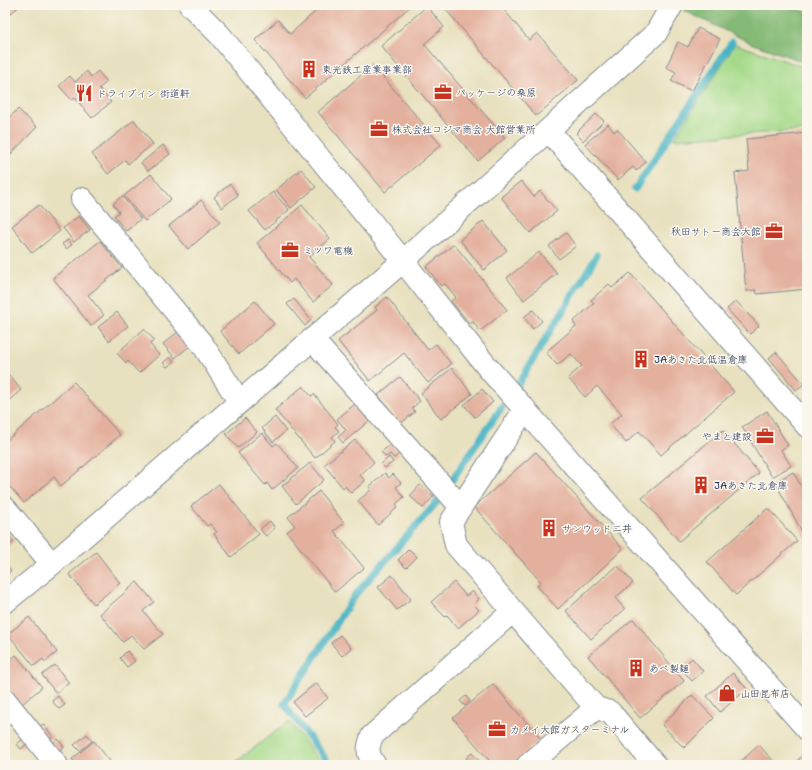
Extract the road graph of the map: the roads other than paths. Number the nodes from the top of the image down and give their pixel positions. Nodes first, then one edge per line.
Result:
1 (190, 5) edge
2 (672, 5) edge
3 (548, 130) junction
4 (82, 199) dead end
5 (403, 261) junction
6 (312, 339) junction
7 (239, 402) junction
8 (525, 409) junction
9 (807, 426) edge
10 (461, 507) junction
11 (5, 508) edge
12 (52, 564) junction
13 (5, 602) edge
14 (513, 611) junction
15 (5, 700) edge
16 (596, 708) junction
17 (807, 729) edge
18 (57, 765) edge
19 (375, 765) edge
20 (528, 765) edge
21 (655, 765) edge

1 - 5 street
2 - 3 street
3 - 5 street
3 - 9 street
4 - 7 street
5 - 6 street
5 - 8 street
6 - 7 street
6 - 10 street
7 - 12 street
8 - 10 street
8 - 17 street
10 - 14 street
11 - 12 street
12 - 13 street
14 - 16 street
14 - 19 street
15 - 18 street
16 - 20 street
16 - 21 street

